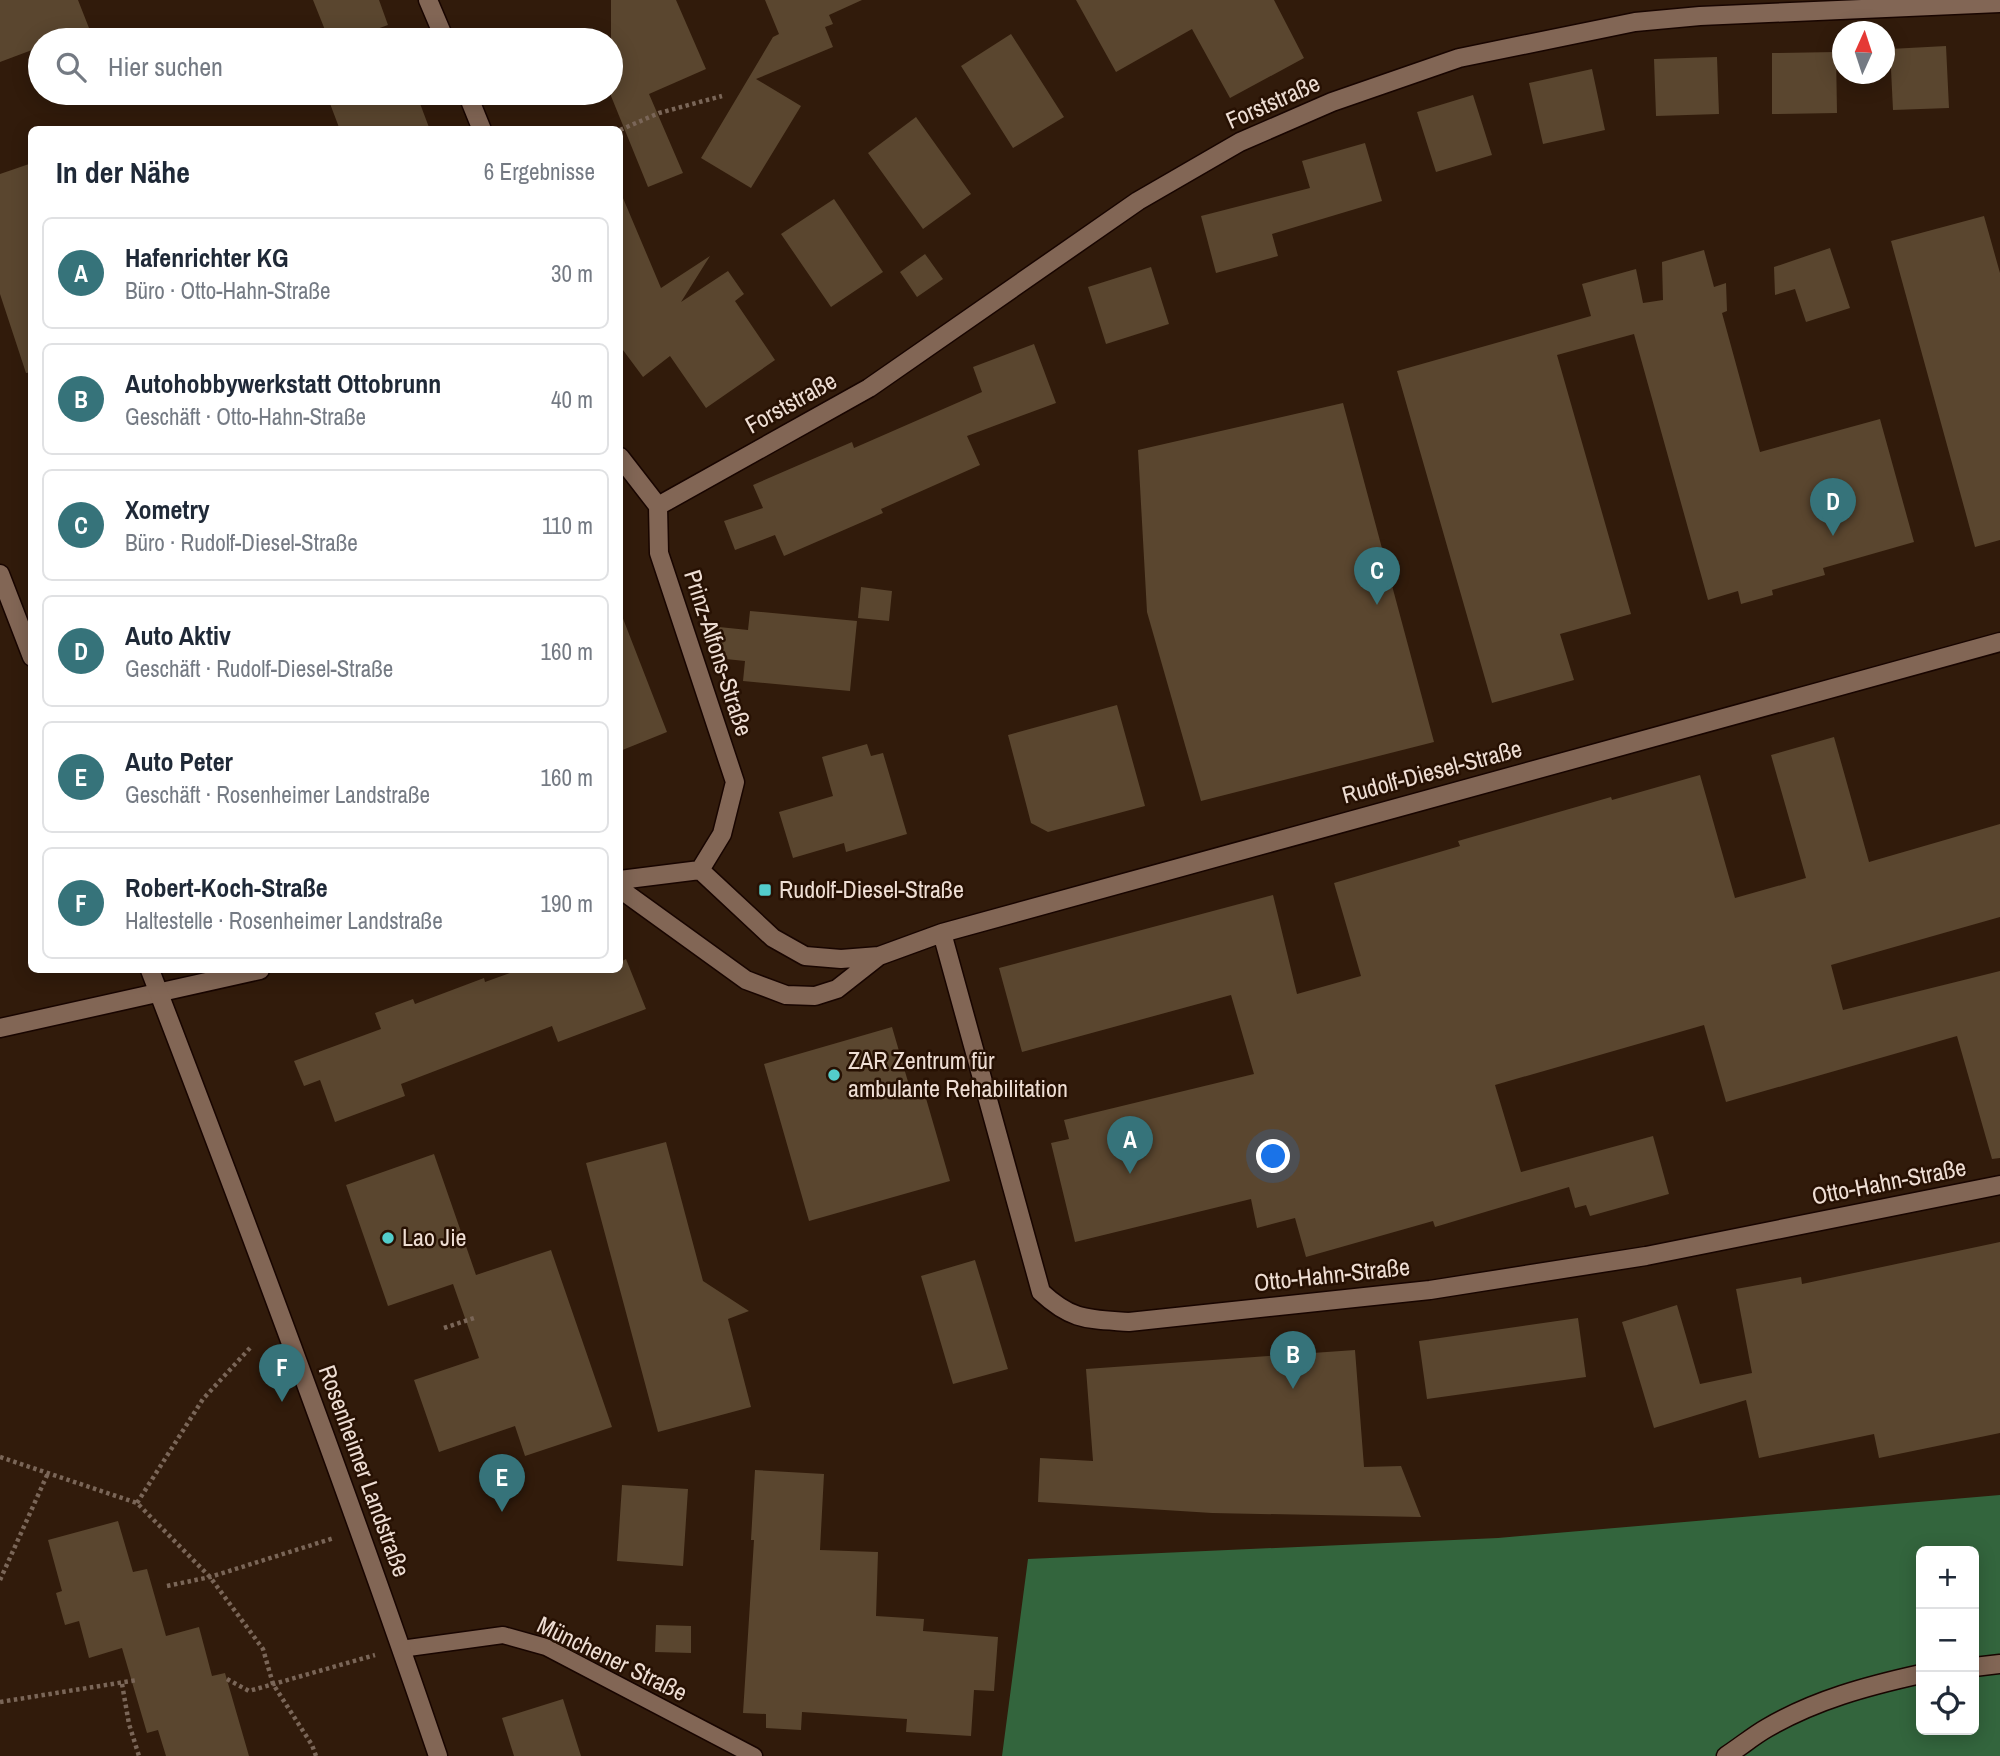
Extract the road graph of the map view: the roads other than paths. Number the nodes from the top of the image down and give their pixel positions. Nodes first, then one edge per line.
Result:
1 (428, 0) edge
2 (2000, 3) edge
3 (440, 28) edge
4 (472, 105) edge
5 (480, 126) edge
6 (623, 461) edge
7 (658, 506) junction
8 (0, 574) edge
9 (2000, 642) edge
10 (28, 647) edge
11 (700, 870) junction
12 (623, 880) edge
13 (623, 891) edge
14 (943, 933) junction
15 (879, 956) junction
16 (151, 973) edge
17 (248, 973) edge
18 (160, 994) junction
19 (0, 1028) edge
20 (2000, 1185) edge
21 (401, 1649) junction
22 (2000, 1664) edge
23 (1979, 1666) edge
24 (1916, 1675) edge
25 (438, 1756) edge
26 (754, 1756) edge
27 (1726, 1756) edge

1 - 3 street
2 - 7 street, Forststraße
4 - 5 street
6 - 7 street
7 - 11 street, Prinz-Alfons-Straße
8 - 10 street
9 - 14 street, Rudolf-Diesel-Straße
11 - 12 street
11 - 15 street, Rudolf-Diesel-Straße
13 - 15 street, Rudolf-Diesel-Straße
14 - 15 street, Rudolf-Diesel-Straße
14 - 20 street, Otto-Hahn-Straße
16 - 18 street, Rosenheimer Landstraße
17 - 18 street
18 - 19 street
18 - 21 street, Rosenheimer Landstraße
21 - 25 street, Rosenheimer Landstraße
21 - 26 lane, Münchener Straße
22 - 23 street
24 - 27 street

